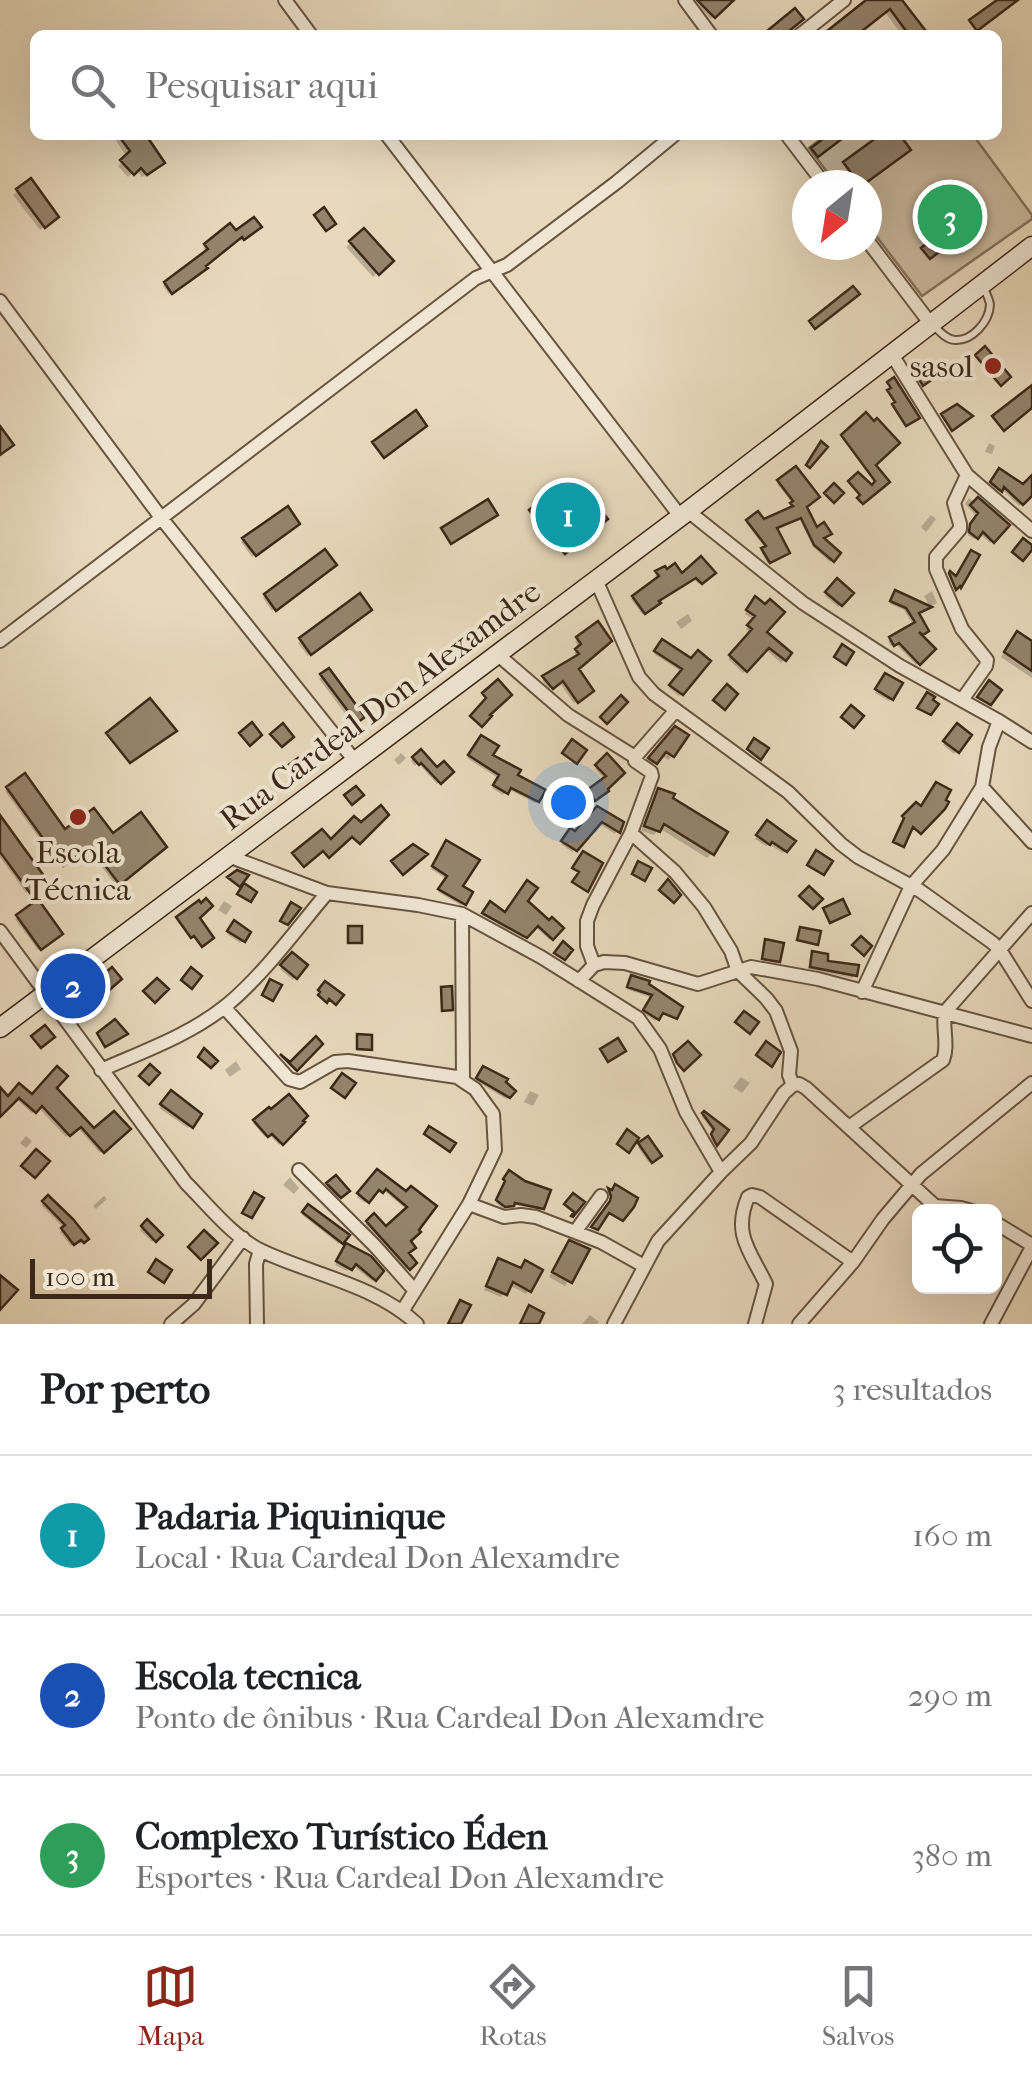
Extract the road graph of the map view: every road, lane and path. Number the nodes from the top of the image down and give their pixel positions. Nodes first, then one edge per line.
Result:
1 (284, 0) edge
2 (685, 0) edge
3 (844, 0) edge
4 (307, 30) edge
5 (707, 30) edge
6 (806, 30) edge
7 (391, 140) edge
8 (668, 140) edge
9 (791, 140) edge
10 (814, 170) edge
11 (1032, 246) edge
12 (882, 260) edge
13 (490, 270) junction
14 (982, 283) junction
15 (0, 302) edge
16 (930, 323) junction
17 (891, 353) junction
18 (968, 476) junction
19 (684, 513) junction
20 (162, 519) junction
21 (1032, 532) edge
22 (596, 580) junction
23 (0, 642) edge
24 (497, 654) junction
25 (962, 700) junction
26 (676, 710) junction
27 (999, 721) junction
28 (1032, 742) edge
29 (634, 757) junction
30 (356, 761) junction
31 (982, 787) junction
32 (631, 833) junction
33 (1032, 842) edge
34 (228, 856) junction
35 (911, 886) junction
36 (327, 893) junction
37 (1032, 913) edge
38 (462, 914) junction
39 (0, 931) edge
40 (1000, 950) junction
41 (594, 965) junction
42 (738, 971) junction
43 (579, 981) junction
44 (862, 992) junction
45 (45, 994) junction
46 (1032, 1000) edge
47 (224, 1007) junction
48 (945, 1012) junction
49 (0, 1028) edge
50 (1032, 1036) edge
51 (101, 1070) junction
52 (463, 1080) junction
53 (1032, 1083) edge
54 (792, 1085) junction
55 (849, 1126) junction
56 (299, 1170) dead end
57 (721, 1172) junction
58 (912, 1184) junction
59 (601, 1196) dead end
60 (469, 1204) junction
61 (933, 1204) edge
62 (1002, 1227) edge
63 (575, 1232) junction
64 (242, 1238) junction
65 (1032, 1246) edge
66 (260, 1250) junction
67 (853, 1262) junction
68 (644, 1266) junction
69 (415, 1291) junction
70 (403, 1310) junction
71 (171, 1324) edge
72 (257, 1324) edge
73 (418, 1324) edge
74 (614, 1324) edge
75 (755, 1324) edge
76 (799, 1324) edge
77 (991, 1324) edge

1 - 4 street
2 - 5 street
3 - 6 street
7 - 13 street
8 - 13 street
9 - 10 street
11 - 14 main road, Rua Cardeal Don Alexamdre
12 - 16 street
13 - 19 street
13 - 20 street
14 - 16 main road, Rua Cardeal Don Alexamdre
14 - 16 lane
15 - 20 street
16 - 17 main road, Rua Cardeal Don Alexamdre
17 - 18 street
17 - 19 main road, Rua Cardeal Don Alexamdre
18 - 21 street
18 - 25 street
19 - 22 main road, Rua Cardeal Don Alexamdre
19 - 25 street
20 - 23 street
20 - 30 street
22 - 24 main road, Rua Cardeal Don Alexamdre
22 - 26 street
24 - 29 street
24 - 30 main road, Rua Cardeal Don Alexamdre
25 - 27 street
26 - 29 street
26 - 35 street
27 - 28 street
27 - 31 street
29 - 32 street
30 - 34 main road, Rua Cardeal Don Alexamdre
31 - 33 street
31 - 35 street
32 - 41 street
32 - 42 street
34 - 36 street
34 - 45 main road, Rua Cardeal Don Alexamdre
35 - 40 street
35 - 44 street
36 - 38 street
36 - 47 street
37 - 40 street
38 - 43 street
38 - 52 street
39 - 45 street
40 - 46 street
40 - 48 street
41 - 42 street
41 - 43 street
42 - 44 street
42 - 54 street
43 - 57 street
44 - 48 street
45 - 49 main road, Rua Cardeal Don Alexamdre
45 - 51 street
47 - 51 street
47 - 52 street
48 - 50 street
48 - 55 street
51 - 64 street
52 - 60 street
53 - 58 street
54 - 55 street
54 - 57 street
55 - 58 street
56 - 69 street
57 - 68 street
58 - 61 street
58 - 67 street
59 - 63 street
60 - 63 street
60 - 69 street
62 - 65 street
63 - 68 street
64 - 66 street
64 - 71 street
65 - 77 street
66 - 70 street
66 - 72 street
67 - 75 street
67 - 76 street
68 - 74 street
69 - 70 street
70 - 73 street

